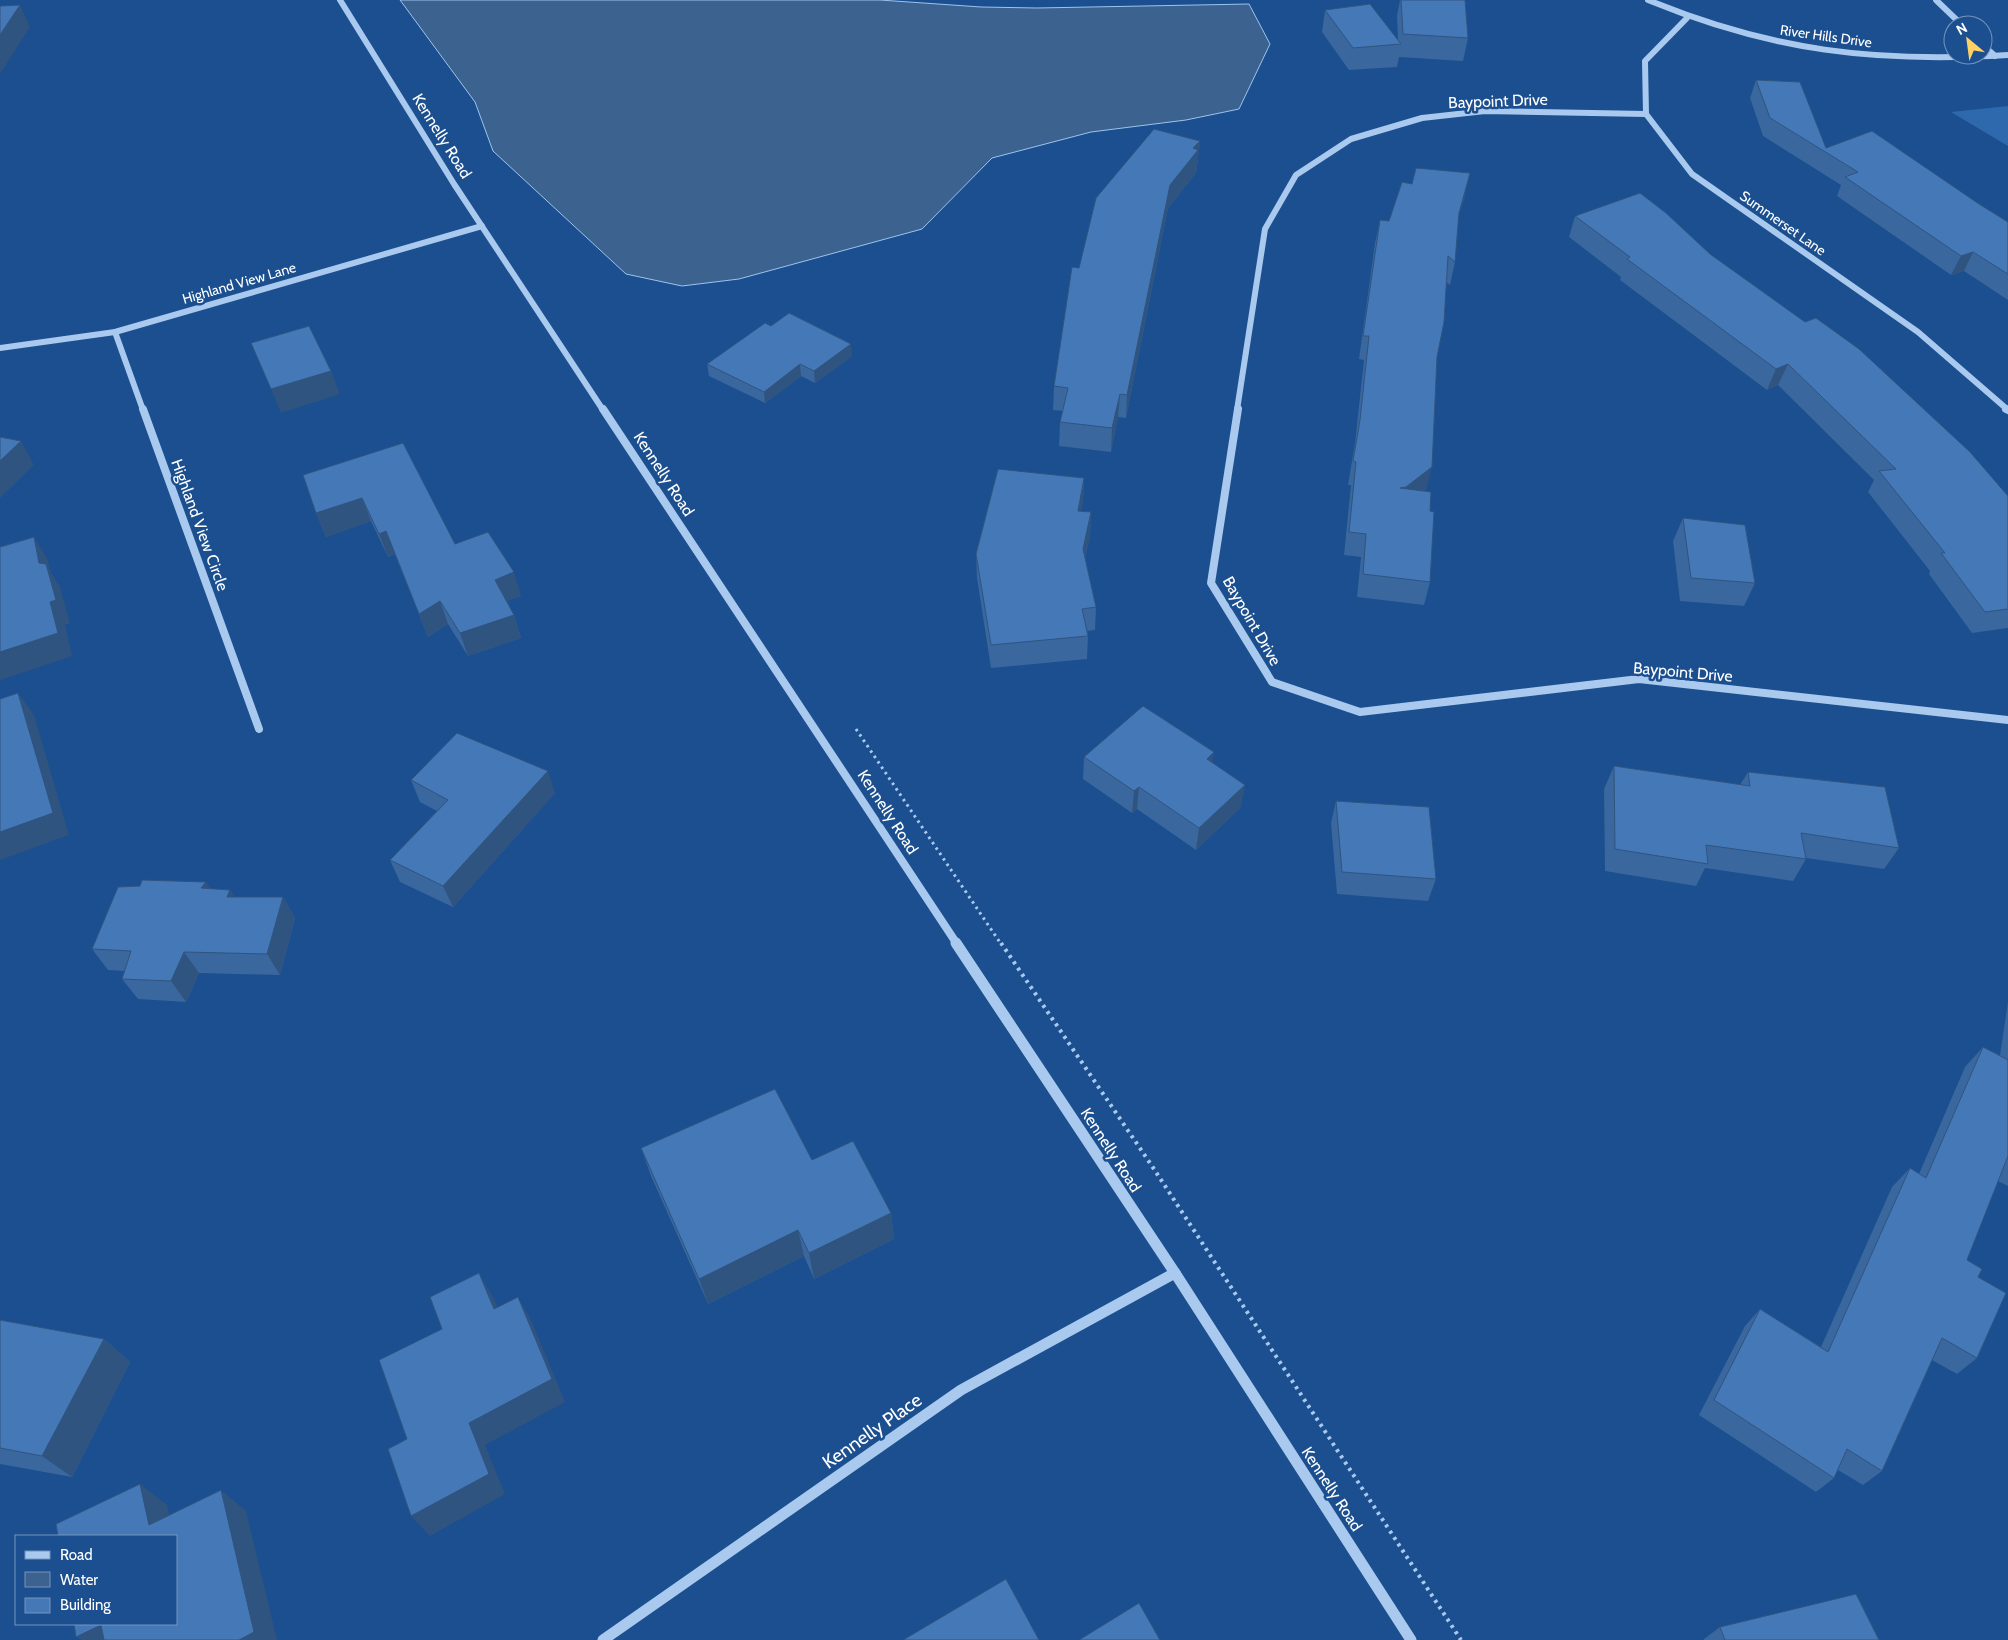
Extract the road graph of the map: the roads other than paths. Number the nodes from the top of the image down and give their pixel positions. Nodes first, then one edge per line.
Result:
1 (340, 0) edge
2 (1648, 0) edge
3 (1936, 0) edge
4 (1952, 15) edge
5 (1687, 18) junction
6 (2008, 55) edge
7 (1995, 56) joint
8 (1646, 114) junction
9 (482, 226) junction
10 (115, 332) junction
11 (0, 348) edge
12 (2008, 410) edge
13 (2008, 720) edge
14 (259, 728) dead end
15 (1175, 1273) junction
16 (603, 1640) edge
17 (1411, 1640) edge

1 - 9 street, Kennelly Road
2 - 5 street, River Hills Drive
3 - 4 street
5 - 7 street, River Hills Drive
5 - 8 street
6 - 7 street, River Hills Drive
8 - 12 street, Summerset Lane
8 - 13 street, Baypoint Drive
9 - 10 street, Highland View Lane
9 - 15 street, Kennelly Road
10 - 11 street, Highland View Lane
10 - 14 street, Highland View Circle
15 - 16 street, Kennelly Place
15 - 17 street, Kennelly Road

